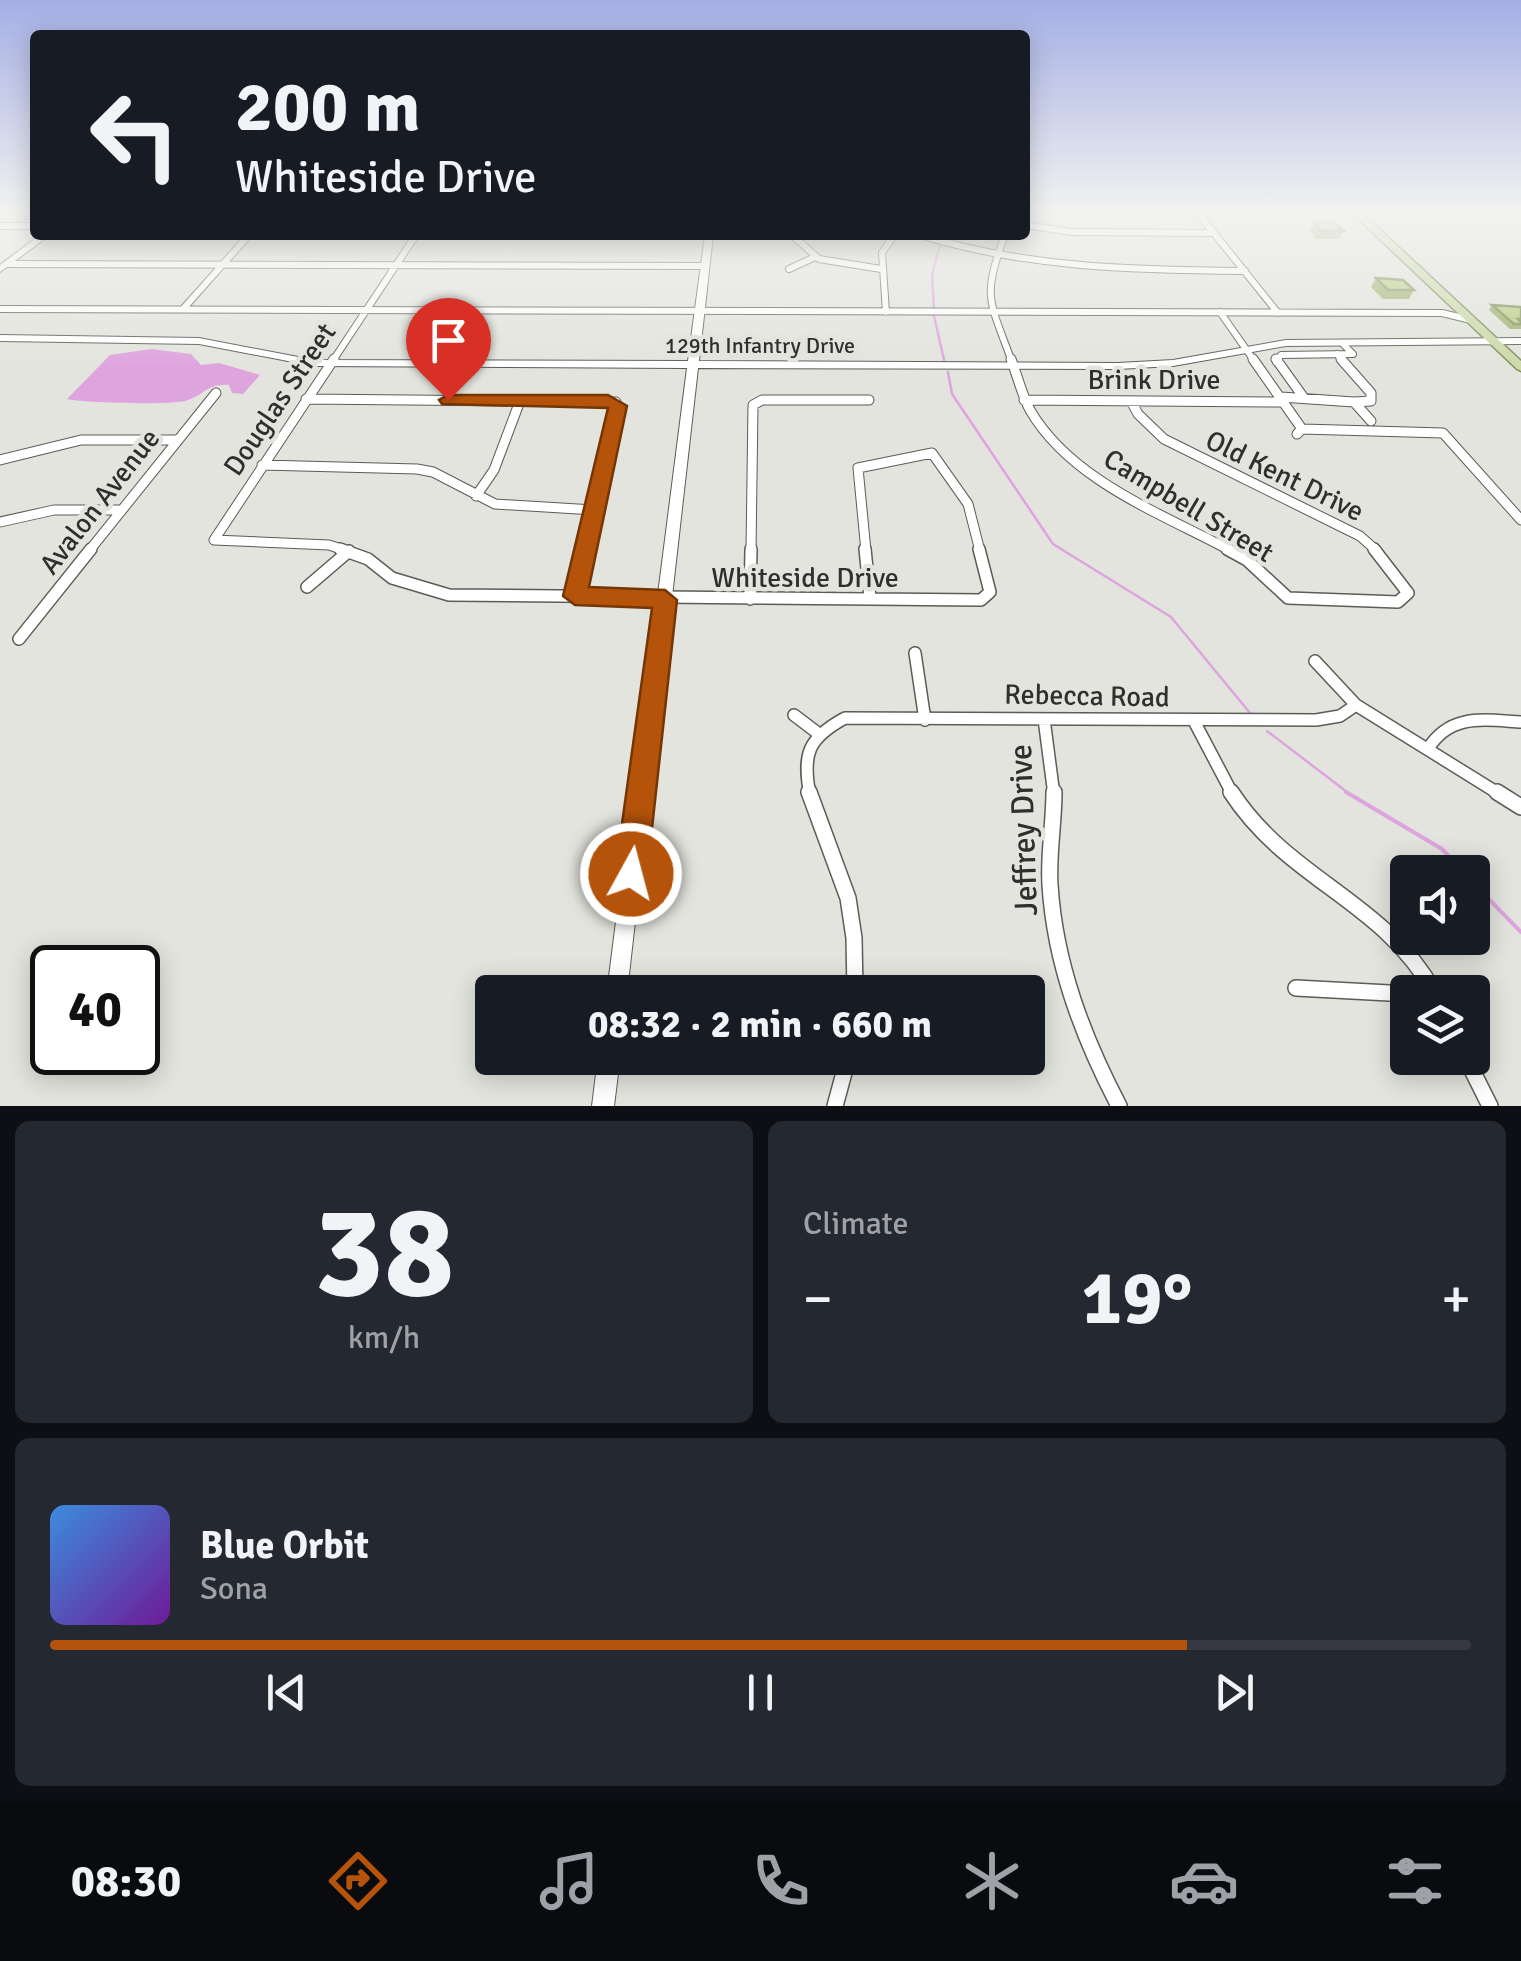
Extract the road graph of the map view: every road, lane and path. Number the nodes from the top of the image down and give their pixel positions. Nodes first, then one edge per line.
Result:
1 (801, 264) edge
2 (838, 264) edge
3 (881, 264) edge
4 (993, 264) edge
5 (1034, 264) edge
6 (1240, 264) edge
7 (1410, 264) edge
8 (225, 265) junction
9 (397, 265) junction
10 (706, 266) joint
11 (4, 267) edge
12 (789, 269) dead end
13 (880, 269) junction
14 (1245, 270) junction
15 (1455, 306) junction
16 (0, 309) edge
17 (183, 309) junction
18 (365, 310) junction
19 (700, 312) junction
20 (886, 312) junction
21 (994, 312) junction
22 (1220, 312) junction
23 (1278, 313) junction
24 (1442, 313) junction
25 (1471, 320) junction
26 (0, 338) edge
27 (1521, 341) edge
28 (1495, 342) junction
29 (1246, 348) junction
30 (1340, 348) junction
31 (331, 363) junction
32 (694, 365) junction
33 (1012, 366) junction
34 (1521, 367) edge
35 (216, 393) dead end
36 (1304, 398) junction
37 (306, 399) junction
38 (1283, 399) junction
39 (869, 400) dead end
40 (1024, 400) junction
41 (520, 401) junction
42 (1132, 401) junction
43 (1354, 402) junction
44 (1371, 421) dead end
45 (176, 440) junction
46 (0, 460) edge
47 (262, 465) junction
48 (476, 496) junction
49 (120, 510) junction
50 (594, 510) junction
51 (1521, 520) edge
52 (0, 522) edge
53 (214, 540) joint
54 (348, 551) junction
55 (307, 587) dead end
56 (575, 596) junction
57 (870, 598) junction
58 (1406, 598) joint
59 (750, 599) junction
60 (665, 600) junction
61 (19, 638) dead end
62 (914, 653) dead end
63 (1314, 661) dead end
64 (1356, 704) junction
65 (794, 715) dead end
66 (1044, 719) junction
67 (925, 720) junction
68 (1194, 721) junction
69 (1521, 722) edge
70 (818, 734) junction
71 (1428, 749) junction
72 (1521, 807) edge
73 (618, 975) edge
74 (853, 975) edge
75 (1424, 975) edge
76 (1296, 988) dead end
77 (1390, 993) edge
78 (606, 1075) edge
79 (843, 1075) edge
80 (1474, 1075) edge
81 (602, 1106) edge
82 (835, 1106) edge
83 (1119, 1106) edge
84 (1490, 1106) edge

1 - 12 street
2 - 13 street
3 - 13 street
4 - 21 street, Campbell Street
5 - 14 street
6 - 14 street
7 - 15 main road
8 - 9 street
8 - 11 street
8 - 17 street
9 - 10 street
9 - 18 street, Douglas Street
10 - 19 street
13 - 20 street
14 - 23 street
15 - 24 street
15 - 25 main road
16 - 17 street
17 - 18 street
18 - 19 street
18 - 31 street, Douglas Street
19 - 20 street
19 - 32 street
20 - 21 street
21 - 22 street
21 - 33 street, Campbell Street
22 - 23 street
22 - 29 street
23 - 24 street
24 - 25 street
25 - 28 main road
26 - 31 street, 129th Infantry Drive
27 - 28 street, 129th Infantry Drive
28 - 30 street, 129th Infantry Drive
28 - 34 main road
29 - 30 street, 129th Infantry Drive
29 - 33 street, 129th Infantry Drive
29 - 38 street
30 - 36 street
30 - 43 street
31 - 32 street, 129th Infantry Drive
31 - 37 street, Douglas Street
32 - 33 street, 129th Infantry Drive
32 - 60 street
33 - 40 street, Campbell Street
35 - 45 street, Avalon Avenue
36 - 38 street, Brink Drive
36 - 43 street, Brink Drive
37 - 41 street
37 - 47 street, Douglas Street
38 - 42 street, Brink Drive
38 - 51 street
39 - 59 street
40 - 42 street, Brink Drive
40 - 58 street, Campbell Street
41 - 48 street
41 - 50 street
42 - 58 street, Old Kent Drive
43 - 44 street
45 - 46 street
45 - 49 street, Avalon Avenue
47 - 48 street
47 - 53 street, Douglas Street
48 - 50 street
49 - 52 street
49 - 61 street, Avalon Avenue
50 - 56 street
53 - 54 street, Whiteside Drive
54 - 55 street
54 - 56 street, Whiteside Drive
56 - 60 street, Whiteside Drive
57 - 57 street, Whiteside Drive
57 - 59 street, Whiteside Drive
59 - 60 street, Whiteside Drive
60 - 73 street
62 - 67 street
63 - 64 street
64 - 68 street, Rebecca Road
64 - 71 street
65 - 70 street
66 - 67 street, Rebecca Road
66 - 68 street, Rebecca Road
66 - 83 street, Jeffrey Drive
67 - 70 street, Rebecca Road
68 - 75 street
69 - 71 street
70 - 74 street
71 - 72 street
76 - 77 street
78 - 81 street
79 - 82 street
80 - 84 street

